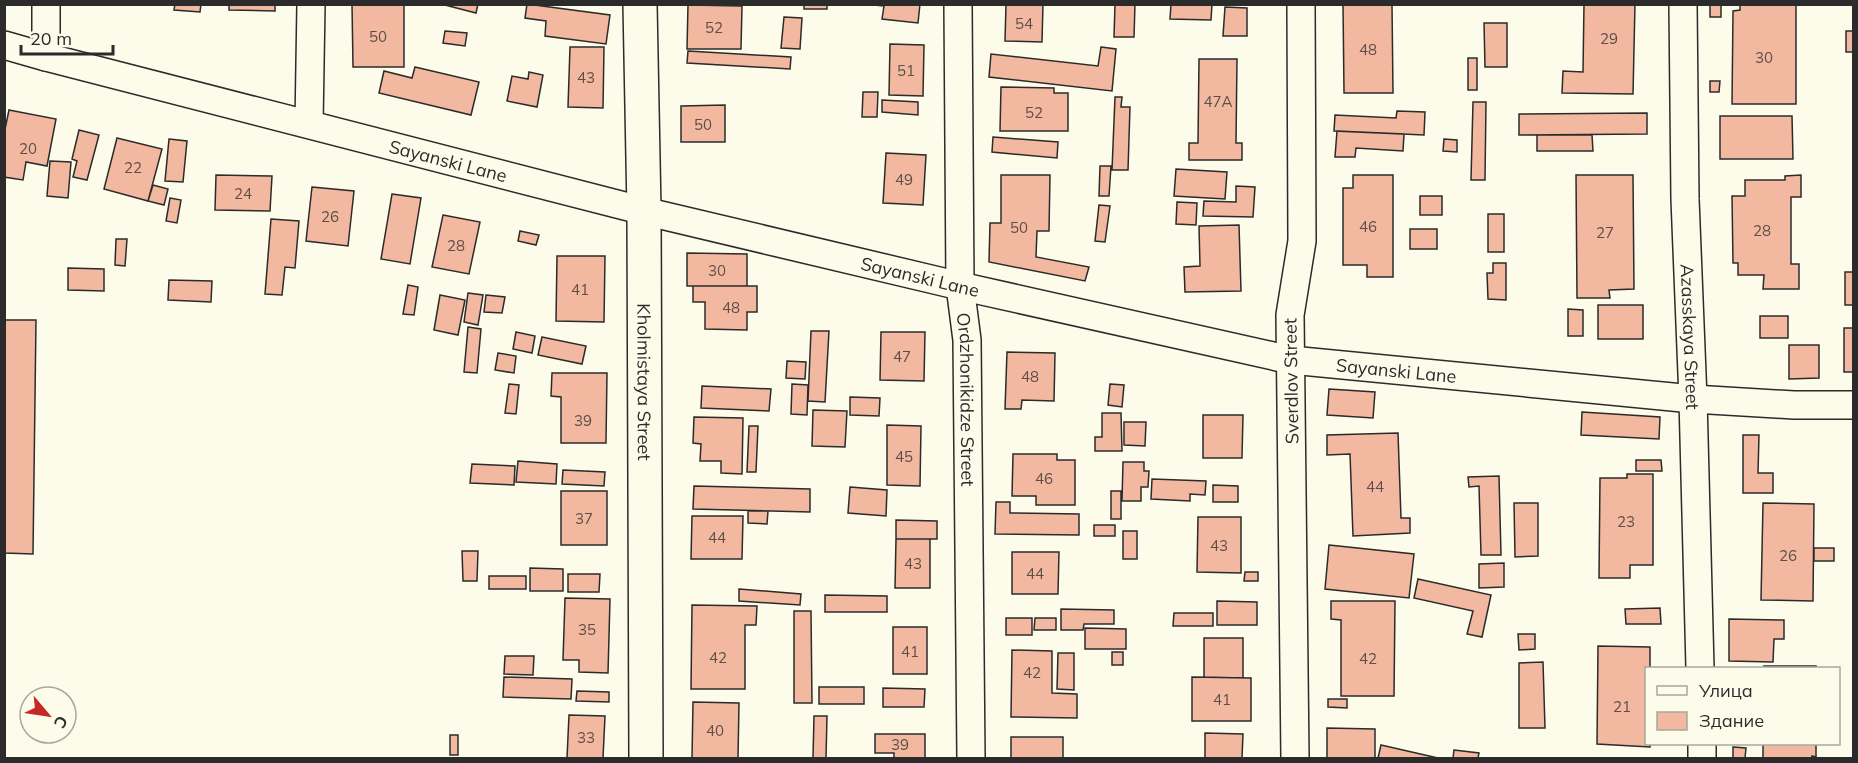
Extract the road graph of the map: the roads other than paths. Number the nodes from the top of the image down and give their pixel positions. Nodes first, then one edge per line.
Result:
1 (46, 4) edge
2 (311, 4) edge
3 (640, 4) edge
4 (958, 4) edge
5 (1301, 4) edge
6 (1683, 4) edge
7 (4, 45) edge
8 (46, 57) junction
9 (309, 124) junction
10 (644, 211) junction
11 (960, 286) junction
12 (1291, 360) junction
13 (1693, 399) junction
14 (1854, 405) edge
15 (1700, 667) edge
16 (646, 759) edge
17 (971, 759) edge
18 (1295, 759) edge

1 - 8 street
2 - 9 street
3 - 10 street, Kholmistaya Street
4 - 11 street, Ordzhonikidze Street
5 - 12 street, Sverdlov Street
6 - 13 street, Azasskaya Street
7 - 8 street, Sayanski Lane
8 - 9 street, Sayanski Lane
9 - 10 street, Sayanski Lane
10 - 11 street, Sayanski Lane
10 - 16 street, Kholmistaya Street
11 - 12 street, Sayanski Lane
11 - 17 street, Ordzhonikidze Street
12 - 13 street, Sayanski Lane
12 - 18 street, Sverdlov Street
13 - 14 street, Sayanski Lane
13 - 15 street, Azasskaya Street

